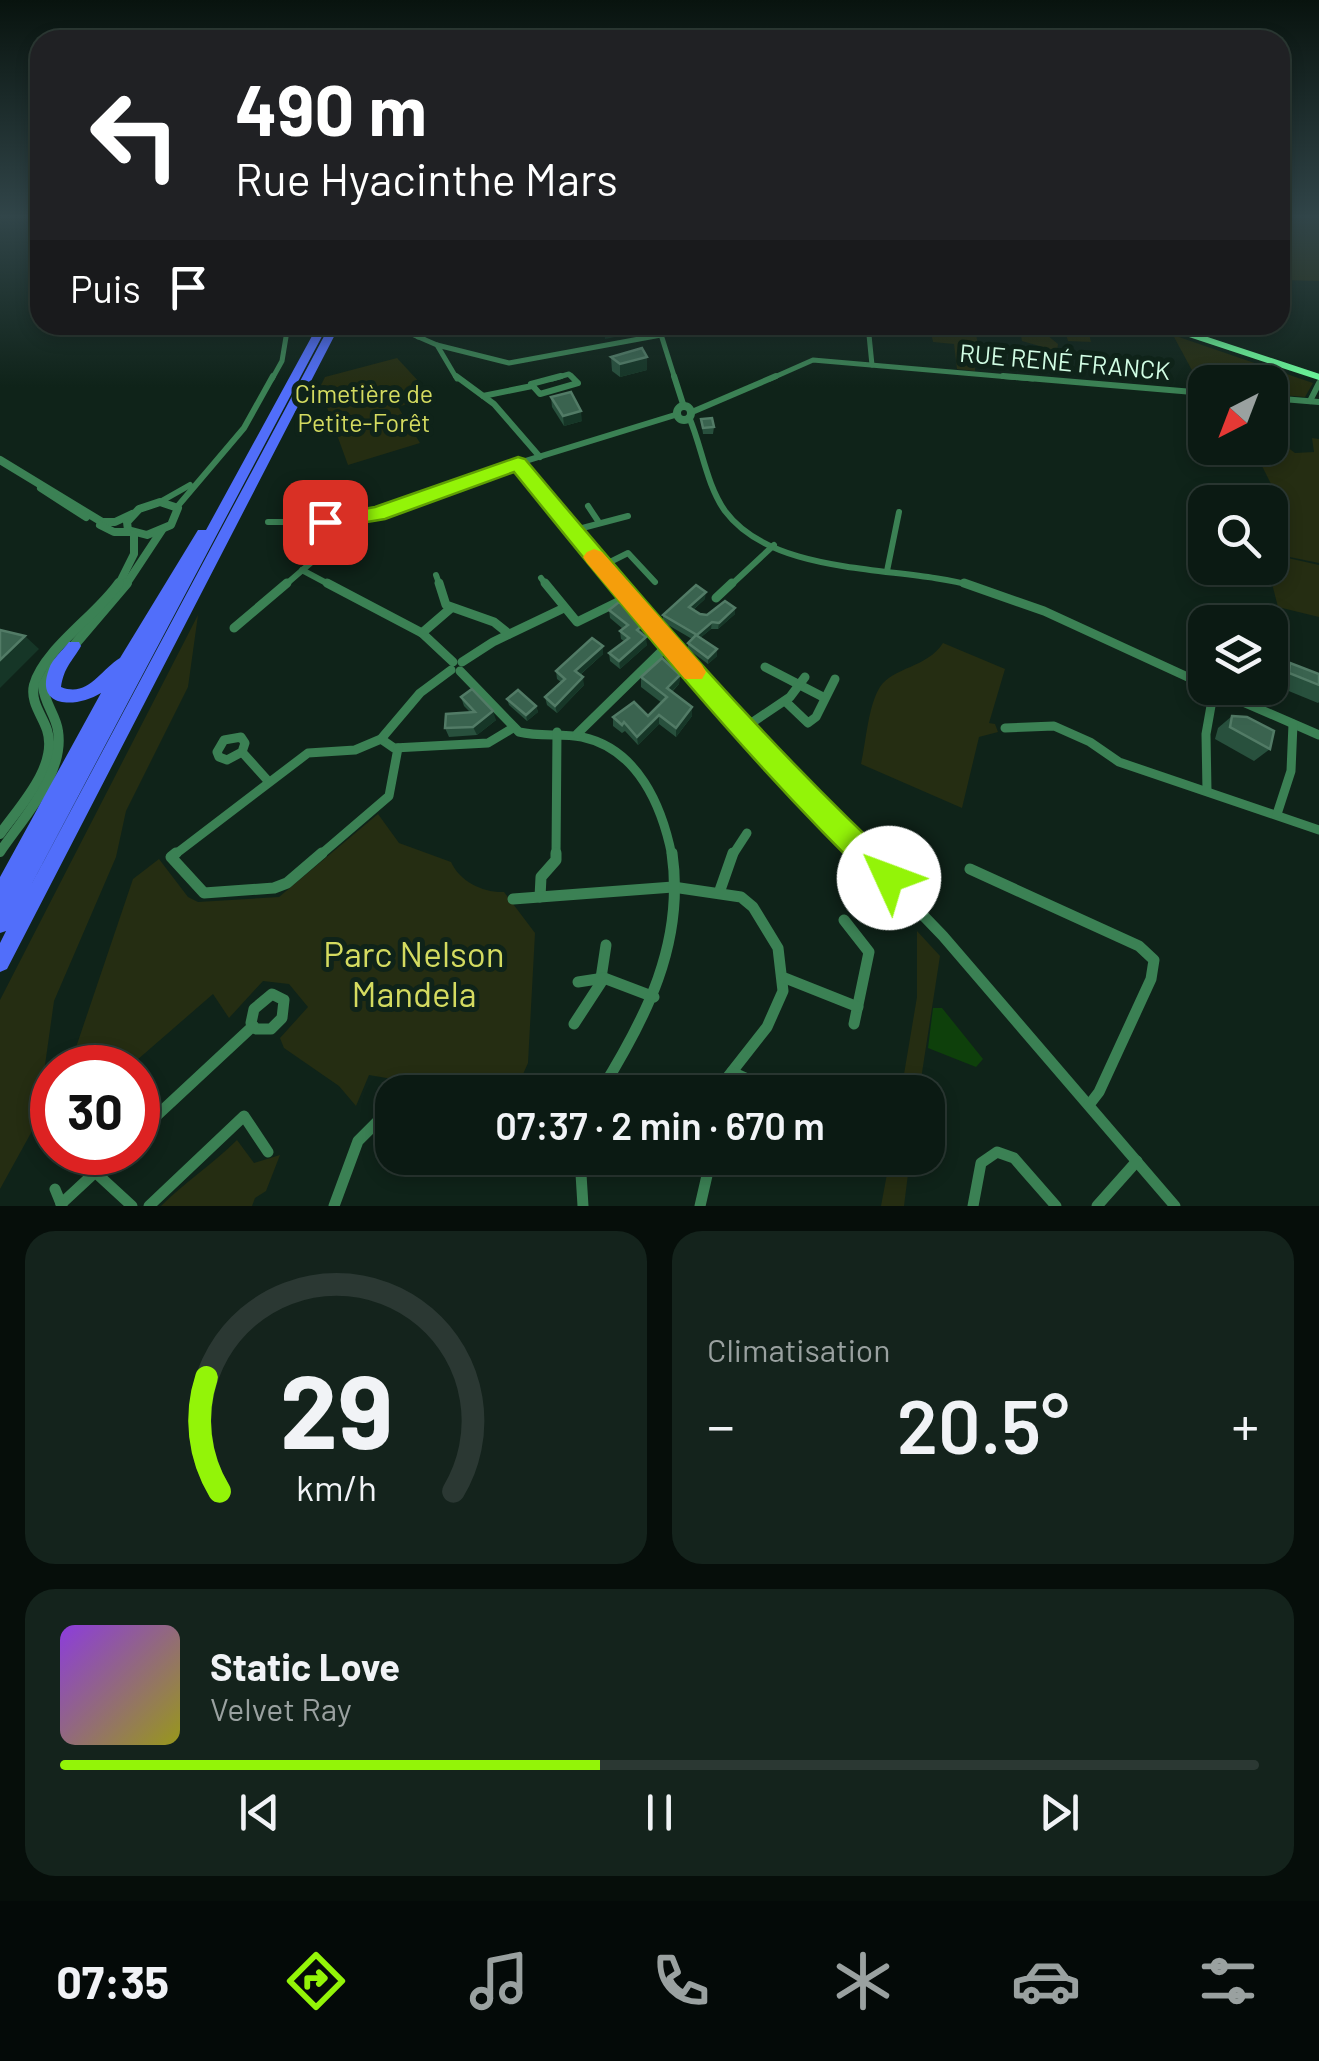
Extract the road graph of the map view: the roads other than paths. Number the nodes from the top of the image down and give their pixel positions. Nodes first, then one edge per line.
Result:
1 (287, 335) edge
2 (318, 335) edge
3 (330, 335) edge
4 (414, 335) edge
5 (424, 335) edge
6 (869, 335) edge
7 (1192, 335) edge
8 (661, 336) joint
9 (418, 337) junction
10 (437, 345) junction
11 (872, 365) junction
12 (1319, 380) edge
13 (532, 386) junction
14 (1188, 391) edge
15 (482, 396) junction
16 (1288, 399) edge
17 (1310, 401) junction
18 (1319, 402) edge
19 (688, 412) junction
20 (675, 415) joint
21 (540, 457) junction
22 (0, 460) edge
23 (518, 464) junction
24 (202, 477) junction
25 (32, 479) junction
26 (234, 487) junction
27 (160, 502) junction
28 (588, 506) dead end
29 (177, 507) junction
30 (900, 512) dead end
31 (132, 514) junction
32 (628, 516) dead end
33 (355, 519) junction
34 (598, 521) junction
35 (268, 522) dead end
36 (162, 530) junction
37 (571, 531) junction
38 (132, 533) junction
39 (774, 545) junction
40 (602, 566) junction
41 (302, 570) junction
42 (888, 572) junction
43 (436, 575) dead end
44 (542, 578) dead end
45 (655, 582) dead end
46 (628, 598) junction
47 (716, 598) dead end
48 (451, 608) junction
49 (564, 608) junction
50 (234, 628) dead end
51 (422, 633) junction
52 (510, 634) junction
53 (140, 635) junction
54 (669, 644) junction
55 (74, 646) junction
56 (765, 666) dead end
57 (456, 667) junction
58 (1188, 677) edge
59 (835, 678) dead end
60 (802, 681) junction
61 (824, 697) junction
62 (785, 701) junction
63 (1208, 705) edge
64 (1250, 705) edge
65 (1293, 724) junction
66 (513, 728) junction
67 (744, 728) junction
68 (1004, 728) dead end
69 (557, 732) junction
70 (577, 734) junction
71 (1319, 736) edge
72 (381, 739) junction
73 (398, 748) junction
74 (242, 752) dead end
75 (269, 782) junction
76 (1207, 791) junction
77 (1277, 814) junction
78 (1319, 830) edge
79 (0, 834) edge
80 (747, 834) dead end
81 (0, 852) edge
82 (970, 868) dead end
83 (673, 887) junction
84 (719, 893) junction
85 (0, 895) edge
86 (540, 896) junction
87 (513, 899) dead end
88 (844, 920) dead end
89 (0, 924) edge
90 (606, 945) dead end
91 (0, 962) edge
92 (602, 978) junction
93 (784, 978) junction
94 (578, 982) dead end
95 (654, 997) junction
96 (858, 1007) junction
97 (574, 1024) dead end
98 (854, 1024) dead end
99 (253, 1026) dead end
100 (732, 1072) junction
101 (611, 1075) edge
102 (730, 1075) edge
103 (739, 1075) edge
104 (1089, 1105) junction
105 (160, 1113) edge
106 (375, 1124) edge
107 (268, 1152) dead end
108 (1136, 1162) junction
109 (92, 1175) edge
110 (98, 1175) edge
111 (581, 1175) edge
112 (707, 1175) edge
113 (55, 1189) dead end
114 (62, 1205) edge
115 (132, 1206) edge
116 (148, 1206) edge
117 (334, 1206) edge
118 (584, 1206) edge
119 (700, 1206) edge
120 (973, 1206) edge
121 (1056, 1206) edge
122 (1097, 1206) edge
123 (1175, 1206) edge

1 - 24 street
2 - 26 highway
3 - 91 highway
4 - 9 street
5 - 9 street
6 - 11 street
7 - 12 main road
8 - 10 street
8 - 19 street
9 - 10 street
10 - 15 street
11 - 14 street, RUE RENÉ FRANCK
11 - 19 street, RUE RENÉ FRANCK
12 - 17 street
13 - 13 street
13 - 15 street
15 - 21 street
16 - 17 street
17 - 18 street
19 - 20 street
19 - 39 street
20 - 21 street
21 - 23 street
22 - 25 street
23 - 33 street
23 - 37 street
24 - 27 street
24 - 29 street
25 - 31 street
25 - 38 street
26 - 53 highway
26 - 89 highway
27 - 29 street
27 - 31 street
28 - 34 street
29 - 36 street
30 - 42 street
31 - 38 street
32 - 34 street
33 - 35 street
33 - 41 street
34 - 37 street
36 - 38 street
36 - 55 street
37 - 40 street
38 - 79 street
39 - 42 street
39 - 47 street
40 - 45 street
40 - 46 street
41 - 50 street
41 - 51 street
42 - 58 street
43 - 48 street
44 - 49 street
46 - 49 street
46 - 54 street
48 - 51 street
48 - 52 street
49 - 52 street
51 - 57 street
52 - 57 street
53 - 55 highway
53 - 85 highway
54 - 67 street
54 - 70 street
55 - 81 street
56 - 60 street
57 - 66 street
57 - 72 street
59 - 61 street
60 - 61 street
60 - 62 street
61 - 62 street
62 - 67 street
63 - 76 street
64 - 65 street
65 - 71 street
65 - 77 street
66 - 69 street
66 - 73 street
67 - 104 street
68 - 76 street
69 - 70 street
69 - 86 street
70 - 83 street
72 - 73 street
72 - 75 street
73 - 75 street
74 - 75 street
76 - 77 street
77 - 78 street
80 - 84 street
82 - 104 street
83 - 84 street
83 - 86 street
83 - 95 street
84 - 93 street
86 - 87 street
88 - 96 street
90 - 92 street
92 - 94 street
92 - 95 street
92 - 97 street
93 - 96 street
93 - 100 street
95 - 101 street
96 - 98 street
99 - 105 street
100 - 102 street
100 - 103 street
104 - 108 street
106 - 117 street
107 - 116 street
108 - 122 street
108 - 123 street
109 - 114 street
110 - 115 street
111 - 118 street
112 - 119 street
113 - 114 street
120 - 121 street

